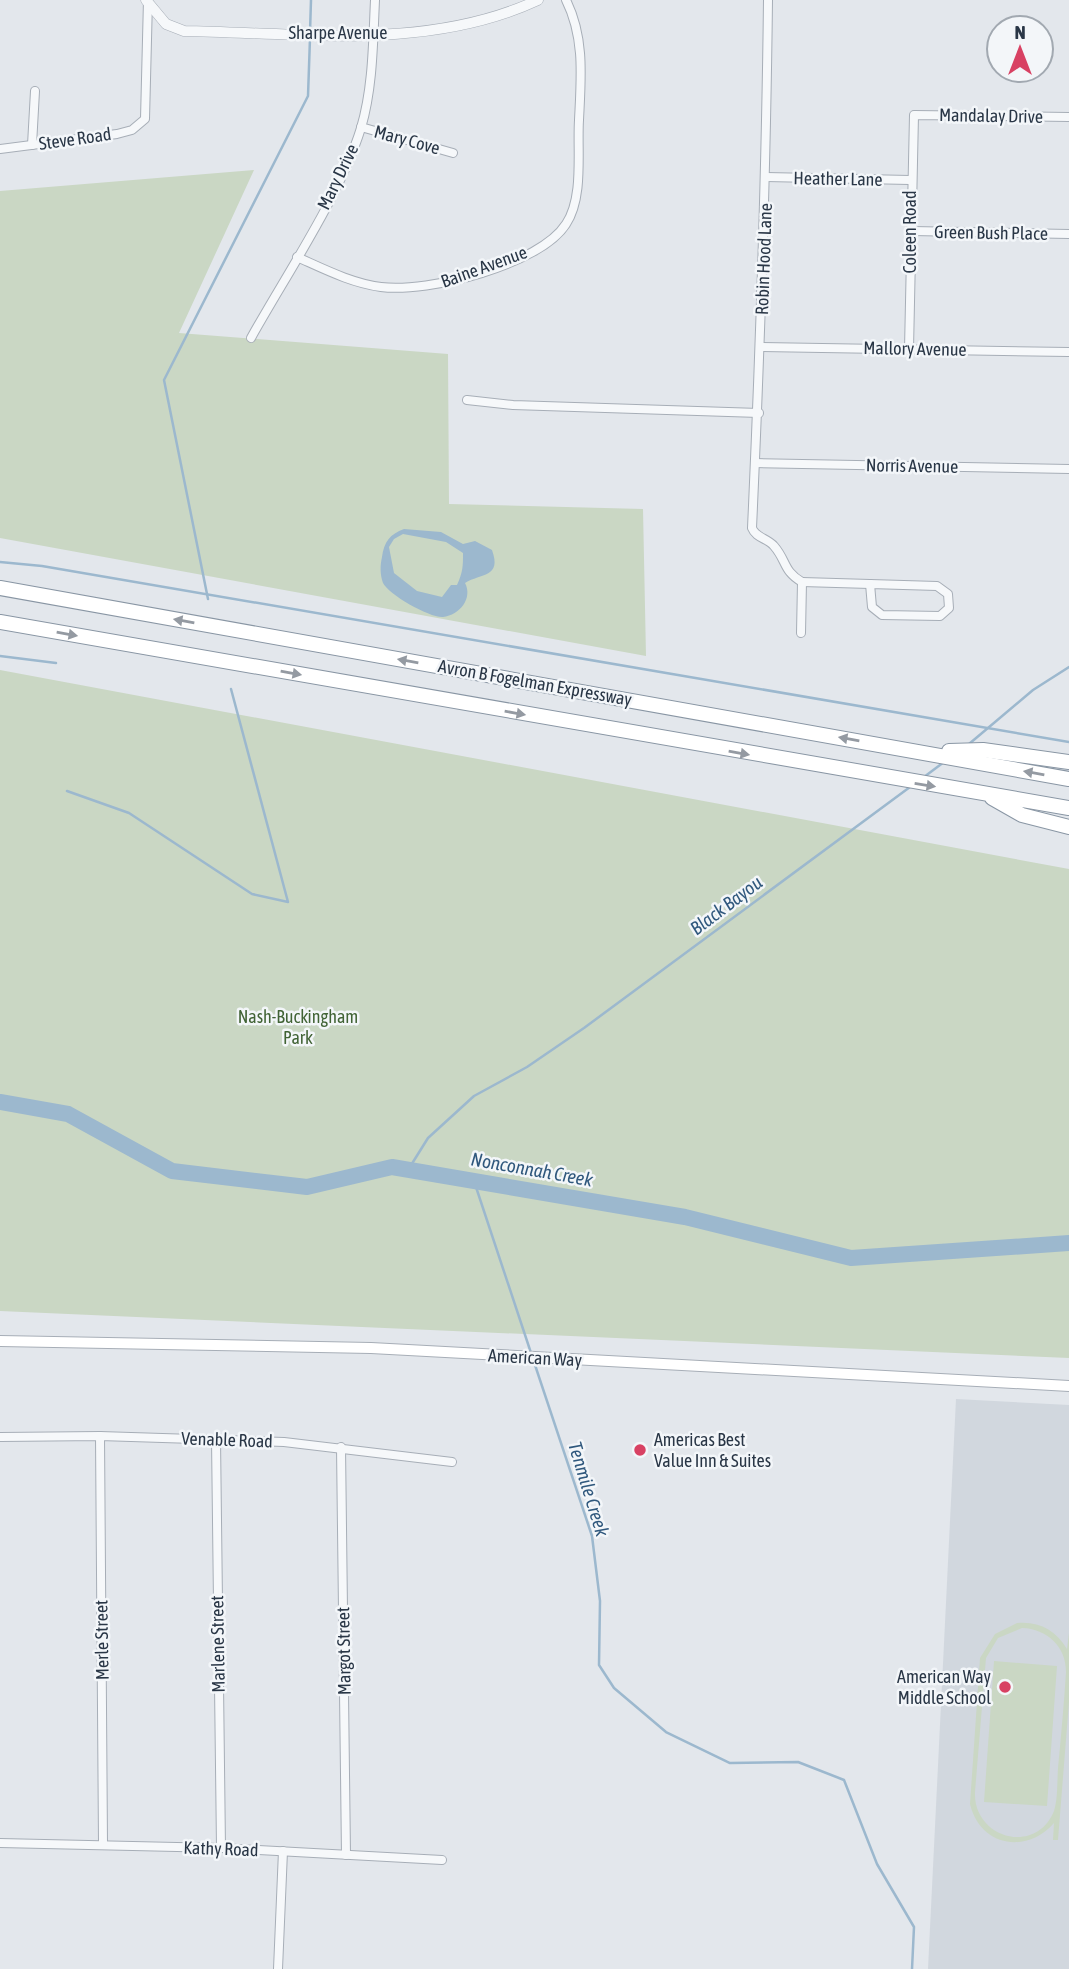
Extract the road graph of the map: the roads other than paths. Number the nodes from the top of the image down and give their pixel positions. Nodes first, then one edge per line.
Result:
1 (374, 0) edge
2 (538, 0) edge
3 (566, 0) edge
4 (768, 0) edge
5 (147, 1) edge
6 (373, 34) junction
7 (35, 91) dead end
8 (914, 115) joint
9 (1069, 117) edge
10 (361, 127) junction
11 (32, 145) junction
12 (0, 149) edge
13 (453, 152) dead end
14 (766, 177) junction
15 (910, 180) junction
16 (912, 231) junction
17 (1069, 234) edge
18 (297, 257) junction
19 (251, 338) dead end
20 (761, 347) junction
21 (909, 349) junction
22 (1069, 352) edge
23 (467, 400) dead end
24 (759, 414) junction
25 (755, 463) junction
26 (1069, 469) edge
27 (802, 582) junction
28 (870, 584) junction
29 (0, 588) edge
30 (0, 622) edge
31 (801, 634) dead end
32 (916, 751) junction
33 (1069, 762) edge
34 (1069, 779) edge
35 (984, 794) junction
36 (1069, 808) edge
37 (1069, 827) edge
38 (0, 1341) edge
39 (1069, 1386) edge
40 (100, 1436) junction
41 (0, 1437) edge
42 (216, 1439) junction
43 (341, 1447) junction
44 (452, 1462) dead end
45 (0, 1843) edge
46 (103, 1844) junction
47 (221, 1848) junction
48 (283, 1851) junction
49 (346, 1854) junction
50 (442, 1860) dead end
51 (278, 1969) edge

1 - 6 street, Mary Drive
2 - 6 street, Sharpe Avenue
3 - 18 street, Baine Avenue
4 - 14 street, Robin Hood Lane
5 - 6 street, Sharpe Avenue
5 - 11 street, Steve Road
6 - 10 street, Mary Drive
7 - 11 street
8 - 9 street, Mandalay Drive
8 - 15 street, Coleen Road
10 - 13 street, Mary Cove
10 - 18 street, Mary Drive
11 - 12 street, Steve Road
14 - 15 street, Heather Lane
14 - 20 street, Robin Hood Lane
15 - 16 street, Coleen Road
16 - 17 street, Green Bush Place
16 - 21 street, Coleen Road
18 - 19 street, Mary Drive
20 - 21 street, Mallory Avenue
20 - 24 street, Robin Hood Lane
21 - 22 street, Mallory Avenue
23 - 24 street
24 - 25 street, Robin Hood Lane
25 - 26 street, Norris Avenue
25 - 27 street, Robin Hood Lane
27 - 28 street
27 - 31 street
28 - 28 street
32 -> 29 highway, Avron B Fogelman Expressway
30 -> 35 highway, Avron B Fogelman Expressway
32 - 33 highway
34 -> 32 highway, Avron B Fogelman Expressway
35 - 36 highway, Avron B Fogelman Expressway
35 - 37 highway
38 - 39 main road, American Way
40 - 41 street, Venable Road
40 - 42 street, Venable Road
40 - 46 street, Merle Street
42 - 43 street, Venable Road
42 - 47 street, Marlene Street
43 - 44 street, Venable Road
43 - 49 street, Margot Street
45 - 46 street, Kathy Road
46 - 47 street, Kathy Road
47 - 48 street, Kathy Road
48 - 49 street, Kathy Road
48 - 51 street
49 - 50 street, Kathy Road

